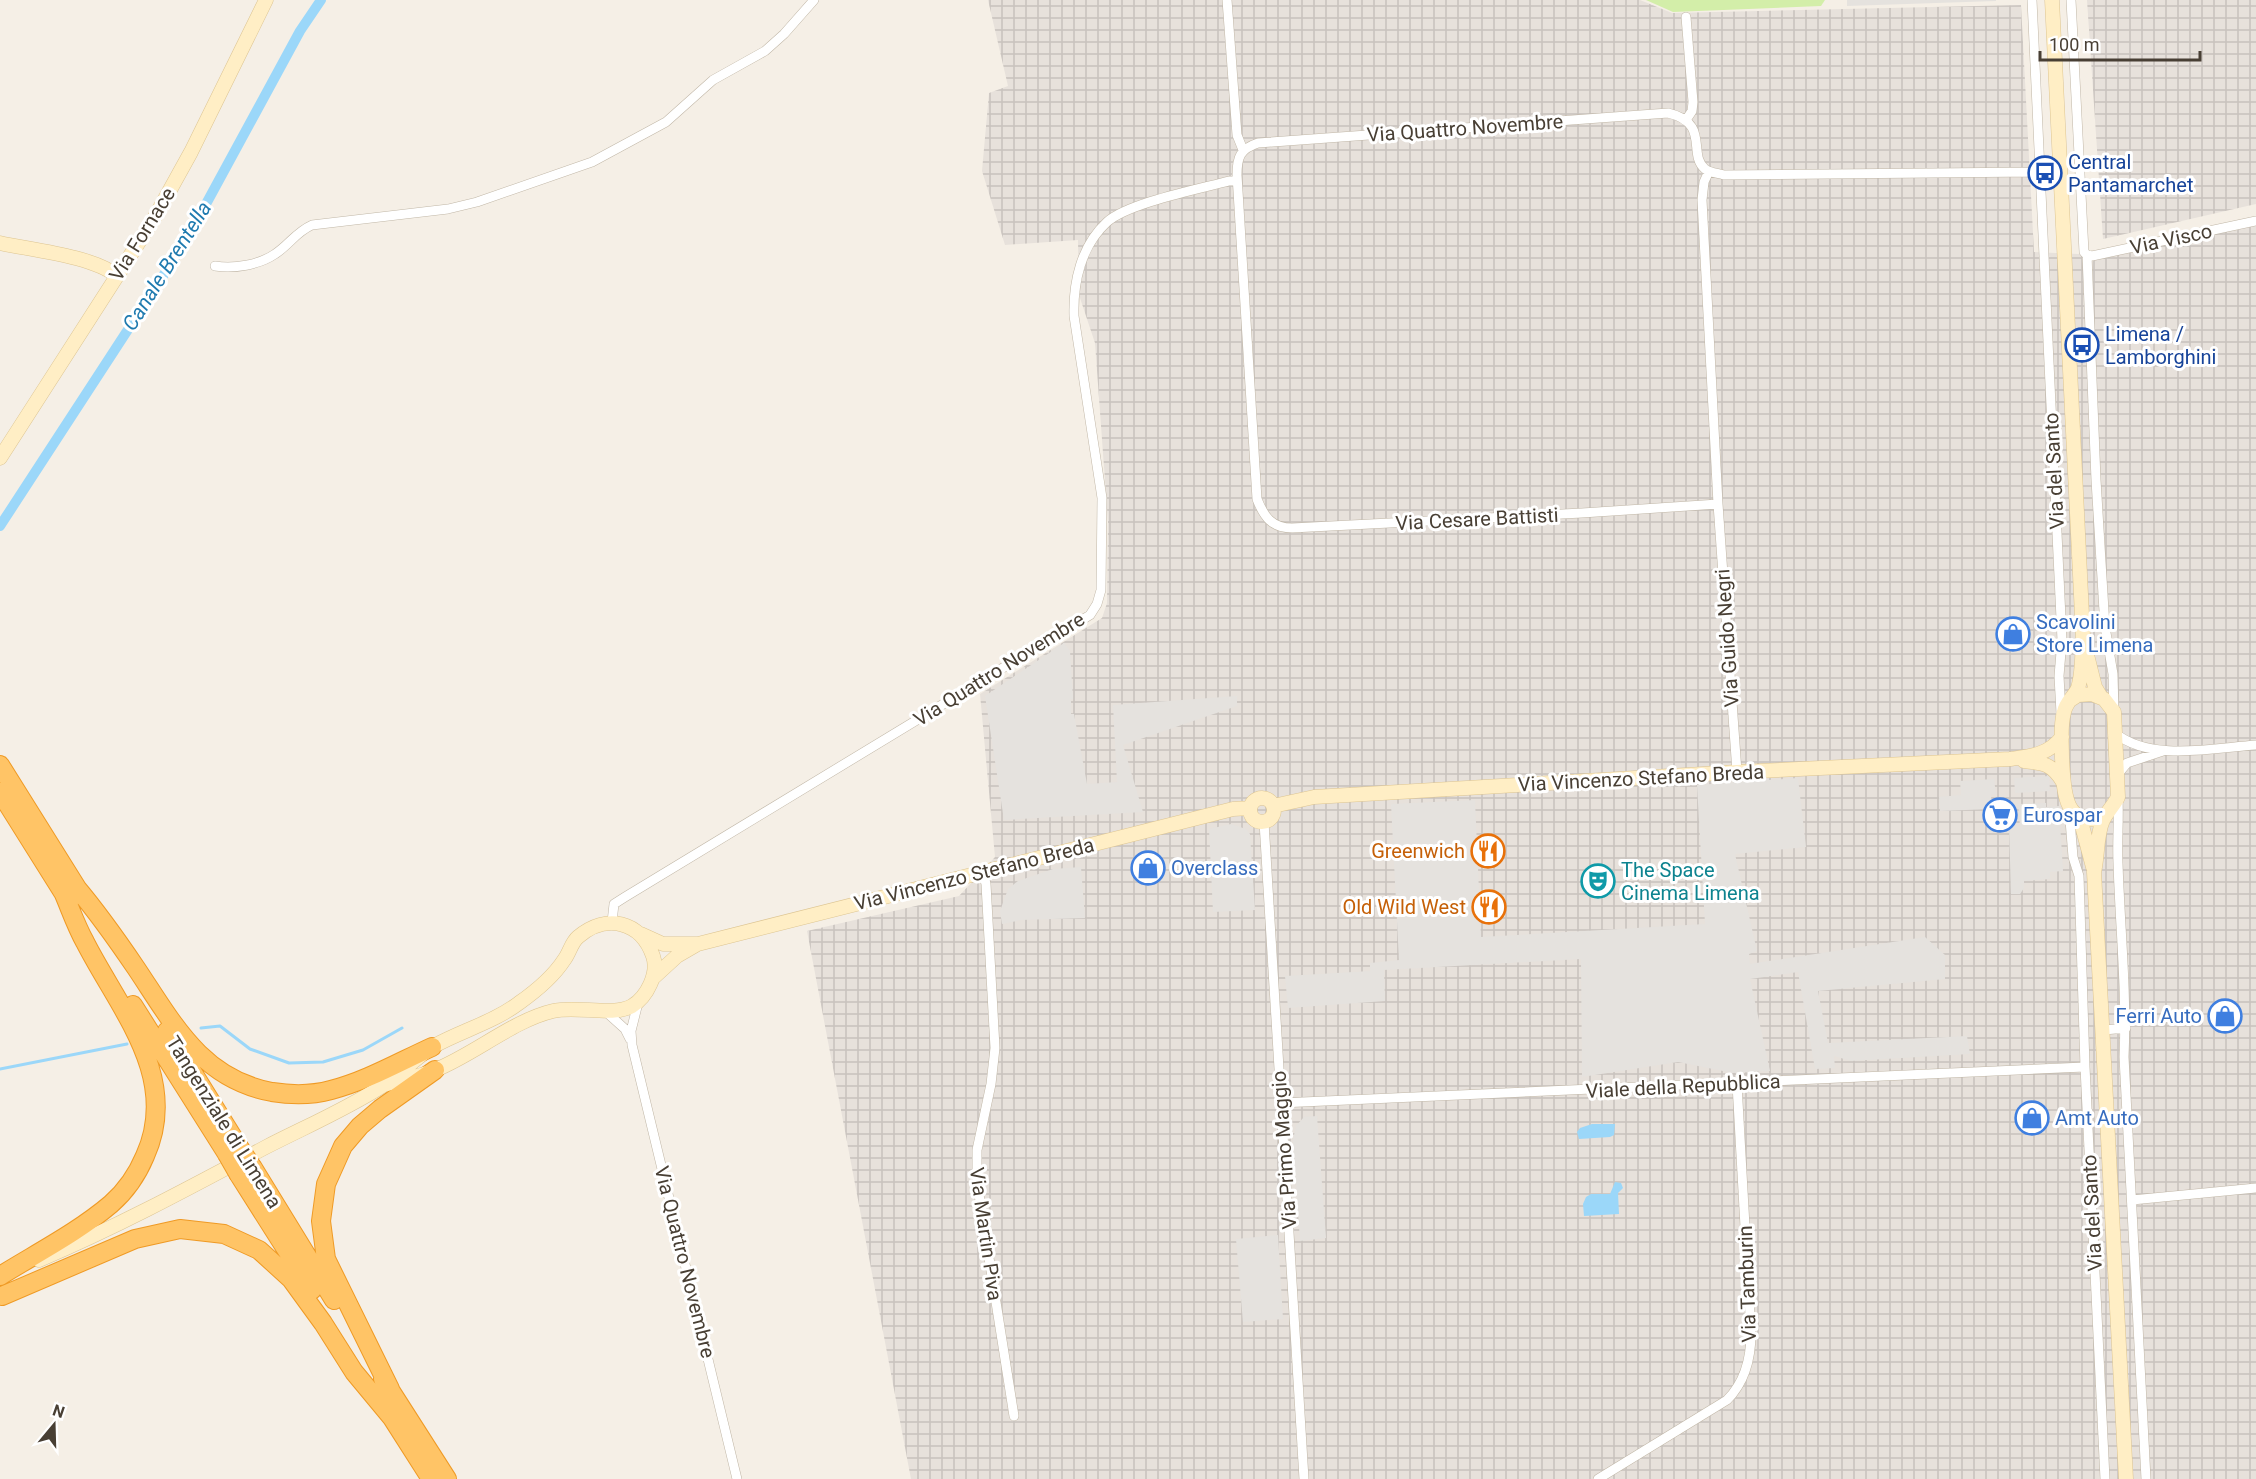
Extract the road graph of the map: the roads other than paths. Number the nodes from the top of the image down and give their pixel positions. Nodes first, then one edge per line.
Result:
1 (266, 0) edge
2 (814, 0) edge
3 (1227, 0) edge
4 (2032, 0) edge
5 (2052, 0) edge
6 (2070, 0) edge
7 (1686, 17) dead end
8 (2054, 36) junction
9 (2034, 37) junction
10 (1686, 120) junction
11 (1243, 150) junction
12 (1709, 171) junction
13 (2040, 172) junction
14 (1238, 181) junction
15 (2256, 221) edge
16 (0, 243) edge
17 (2087, 255) junction
18 (215, 266) dead end
19 (117, 276) junction
20 (2066, 301) junction
21 (2045, 302) junction
22 (0, 458) edge
23 (1718, 504) junction
24 (2083, 636) junction
25 (2101, 697) junction
26 (2072, 699) junction
27 (2114, 712) junction
28 (2061, 722) junction
29 (2115, 733) junction
30 (2062, 737) junction
31 (2256, 745) edge
32 (2163, 751) junction
33 (2010, 759) junction
34 (0, 765) edge
35 (1737, 772) junction
36 (2117, 775) junction
37 (2064, 783) junction
38 (0, 792) edge
39 (2118, 796) junction
40 (2068, 805) junction
41 (1273, 806) junction
42 (1250, 808) junction
43 (2080, 818) junction
44 (2103, 818) junction
45 (1263, 822) junction
46 (2094, 872) junction
47 (983, 873) junction
48 (69, 890) junction
49 (612, 922) junction
50 (641, 934) junction
51 (698, 944) junction
52 (653, 978) junction
53 (639, 1000) junction
54 (604, 1010) junction
55 (2126, 1028) junction
56 (2104, 1030) junction
57 (632, 1045) junction
58 (432, 1047) junction
59 (2085, 1067) junction
60 (435, 1070) junction
61 (1737, 1084) junction
62 (384, 1085) junction
63 (1280, 1103) junction
64 (246, 1171) junction
65 (2256, 1188) edge
66 (2132, 1200) junction
67 (98, 1235) junction
68 (0, 1276) edge
69 (1, 1296) edge
70 (2121, 1383) junction
71 (2141, 1383) junction
72 (390, 1389) junction
73 (1014, 1416) dead end
74 (393, 1419) junction
75 (431, 1479) edge
76 (447, 1479) edge
77 (737, 1479) edge
78 (1304, 1479) edge
79 (1598, 1479) edge
80 (2105, 1479) edge
81 (2126, 1479) edge
82 (2146, 1479) edge

1 - 19 street, Via Fornace
2 - 18 street
3 - 11 street, Via Cesare Battisti
4 - 9 street, Via del Santo
5 - 8 street
6 - 17 street
7 - 10 street
8 - 9 street
8 - 20 street
9 - 13 street, Via del Santo
10 - 11 street, Via Quattro Novembre
10 - 12 street
11 - 14 street, Via Cesare Battisti
12 - 13 street
12 - 23 street
13 - 21 street, Via del Santo
14 - 23 street, Via Cesare Battisti
14 - 49 street, Via Quattro Novembre
15 - 17 street, Via Visco
16 - 19 street
17 - 27 street
19 - 22 street, Via Fornace
20 - 21 street
20 - 24 street
21 - 28 street, Via del Santo
23 - 35 street, Via Guido Negri
24 - 25 street
24 - 26 street, Via del Santo
25 - 26 street
25 - 27 street
26 - 28 street, Via del Santo
27 - 29 street, Via del Santo
28 - 30 street, Via del Santo
29 - 32 street
29 - 36 street, Via del Santo
30 - 33 street, Via Vincenzo Stefano Breda
30 - 37 street, Via del Santo
31 - 32 street
32 - 36 street
33 - 35 street, Via Vincenzo Stefano Breda
33 - 37 street, Via Vincenzo Stefano Breda
34 - 48 highway, Tangenziale di Limena
35 - 41 street, Via Vincenzo Stefano Breda
36 - 39 street, Via del Santo
37 - 40 street, Via del Santo
38 - 48 highway, Tangenziale di Limena
39 - 44 street
39 - 55 street, Via del Santo
40 - 43 street
40 - 59 street, Via del Santo
41 - 42 street, Via Vincenzo Stefano Breda
41 - 45 street
42 - 45 street
42 - 47 street, Via Vincenzo Stefano Breda
43 - 44 street
43 - 46 street
44 - 46 street
45 - 63 street, Via Primo Maggio
46 - 56 street
47 - 51 street, Via Vincenzo Stefano Breda
47 - 73 street, Via Martin Piva
48 - 58 highway
48 - 64 highway, Tangenziale di Limena, bridge
48 - 68 highway
49 - 50 street, Via Vincenzo Stefano Breda
49 - 58 street
50 - 51 street, Via Vincenzo Stefano Breda
50 - 52 street
51 - 52 street, Via Vincenzo Stefano Breda
52 - 53 street, Via Vincenzo Stefano Breda
53 - 54 street
53 - 57 street, Via Quattro Novembre
54 - 57 street, Via Quattro Novembre
54 - 60 street
55 - 56 street
55 - 66 street, Via del Santo
56 - 70 street
57 - 77 street, Via Quattro Novembre
58 - 62 street
59 - 61 street, Viale della Repubblica
59 - 80 street, Via del Santo
60 - 62 street
60 - 72 highway
61 - 63 street, Viale della Repubblica
61 - 79 street, Via Tamburin
62 - 67 street
63 - 78 street, Via Primo Maggio
64 - 72 highway, Tangenziale di Limena
64 - 74 highway, Tangenziale di Limena
65 - 66 street
66 - 71 street, Via del Santo
67 - 68 street
67 - 69 street
69 - 74 highway
70 - 71 street
70 - 81 street
71 - 82 street, Via del Santo
72 - 76 highway, Tangenziale di Limena
74 - 75 highway, Tangenziale di Limena

